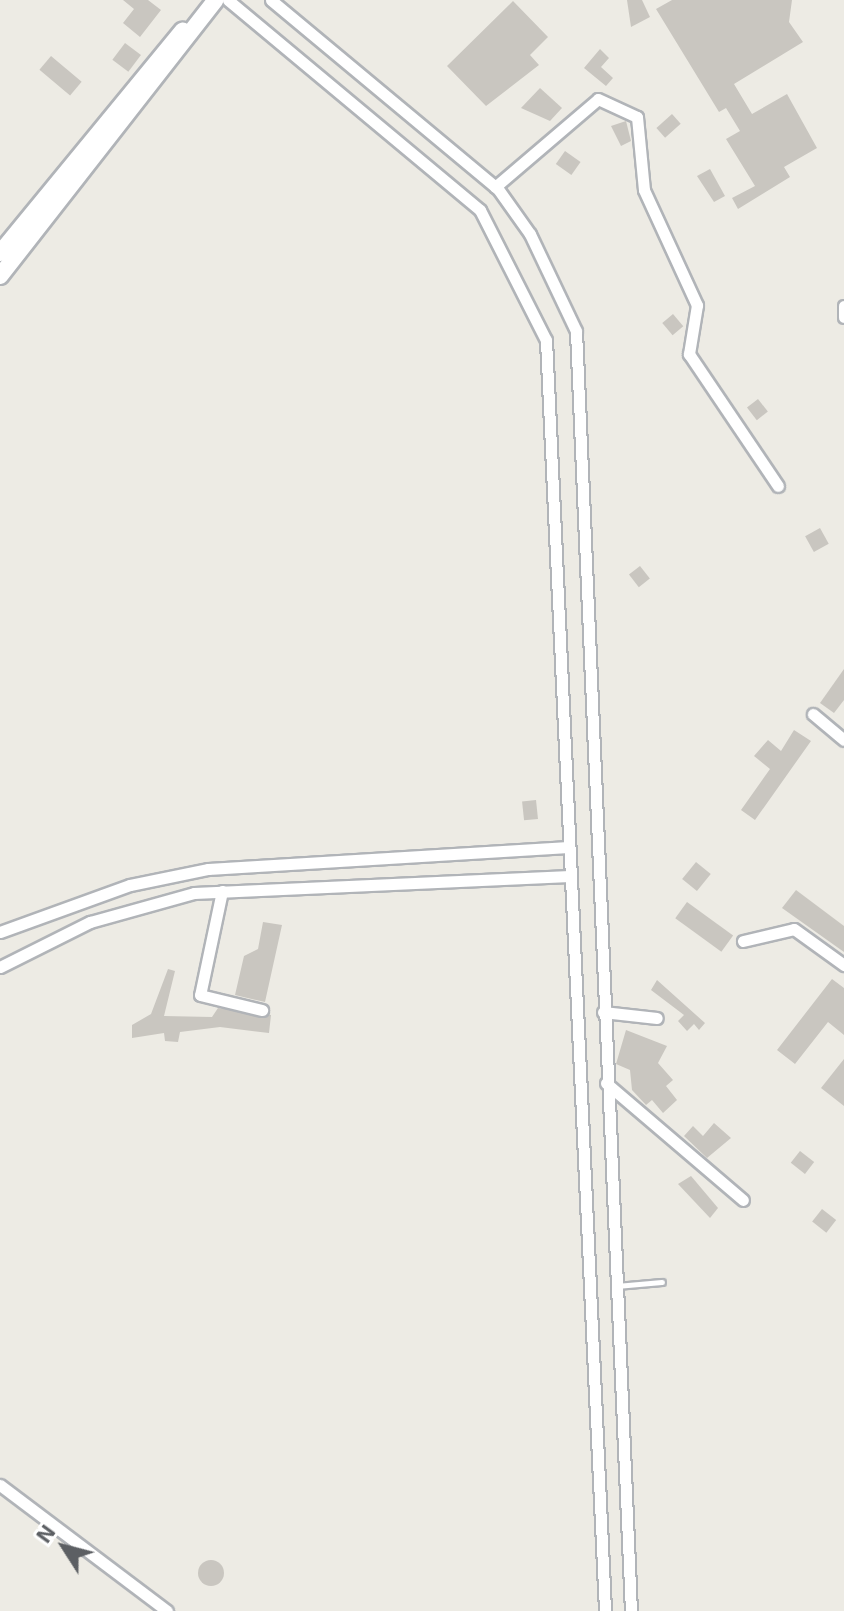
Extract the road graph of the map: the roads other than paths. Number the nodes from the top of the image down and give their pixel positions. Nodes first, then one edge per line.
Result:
1 (228, 0) edge
2 (271, 0) edge
3 (213, 3) edge
4 (495, 187) junction
5 (0, 253) edge
6 (0, 276) edge
7 (844, 306) edge
8 (844, 317) edge
9 (778, 486) dead end
10 (813, 714) dead end
11 (844, 740) edge
12 (568, 850) junction
13 (570, 874) junction
14 (222, 891) junction
15 (0, 932) edge
16 (743, 941) dead end
17 (844, 965) edge
18 (0, 967) edge
19 (262, 1010) dead end
20 (603, 1012) junction
21 (657, 1018) dead end
22 (606, 1083) junction
23 (743, 1200) dead end
24 (662, 1282) dead end
25 (615, 1286) junction
26 (0, 1485) edge
27 (167, 1611) edge
28 (605, 1611) edge
29 (631, 1611) edge

1 - 12 street
2 - 4 street
3 - 5 street
3 - 6 street
4 - 9 street
4 - 20 street
7 - 8 street
10 - 11 street
12 - 13 street
12 - 15 street
13 - 14 street
13 - 28 street
14 - 18 street
14 - 19 street
16 - 17 street
20 - 21 street
20 - 22 street
22 - 23 street
22 - 25 street
24 - 25 lane
25 - 29 street
26 - 27 street

